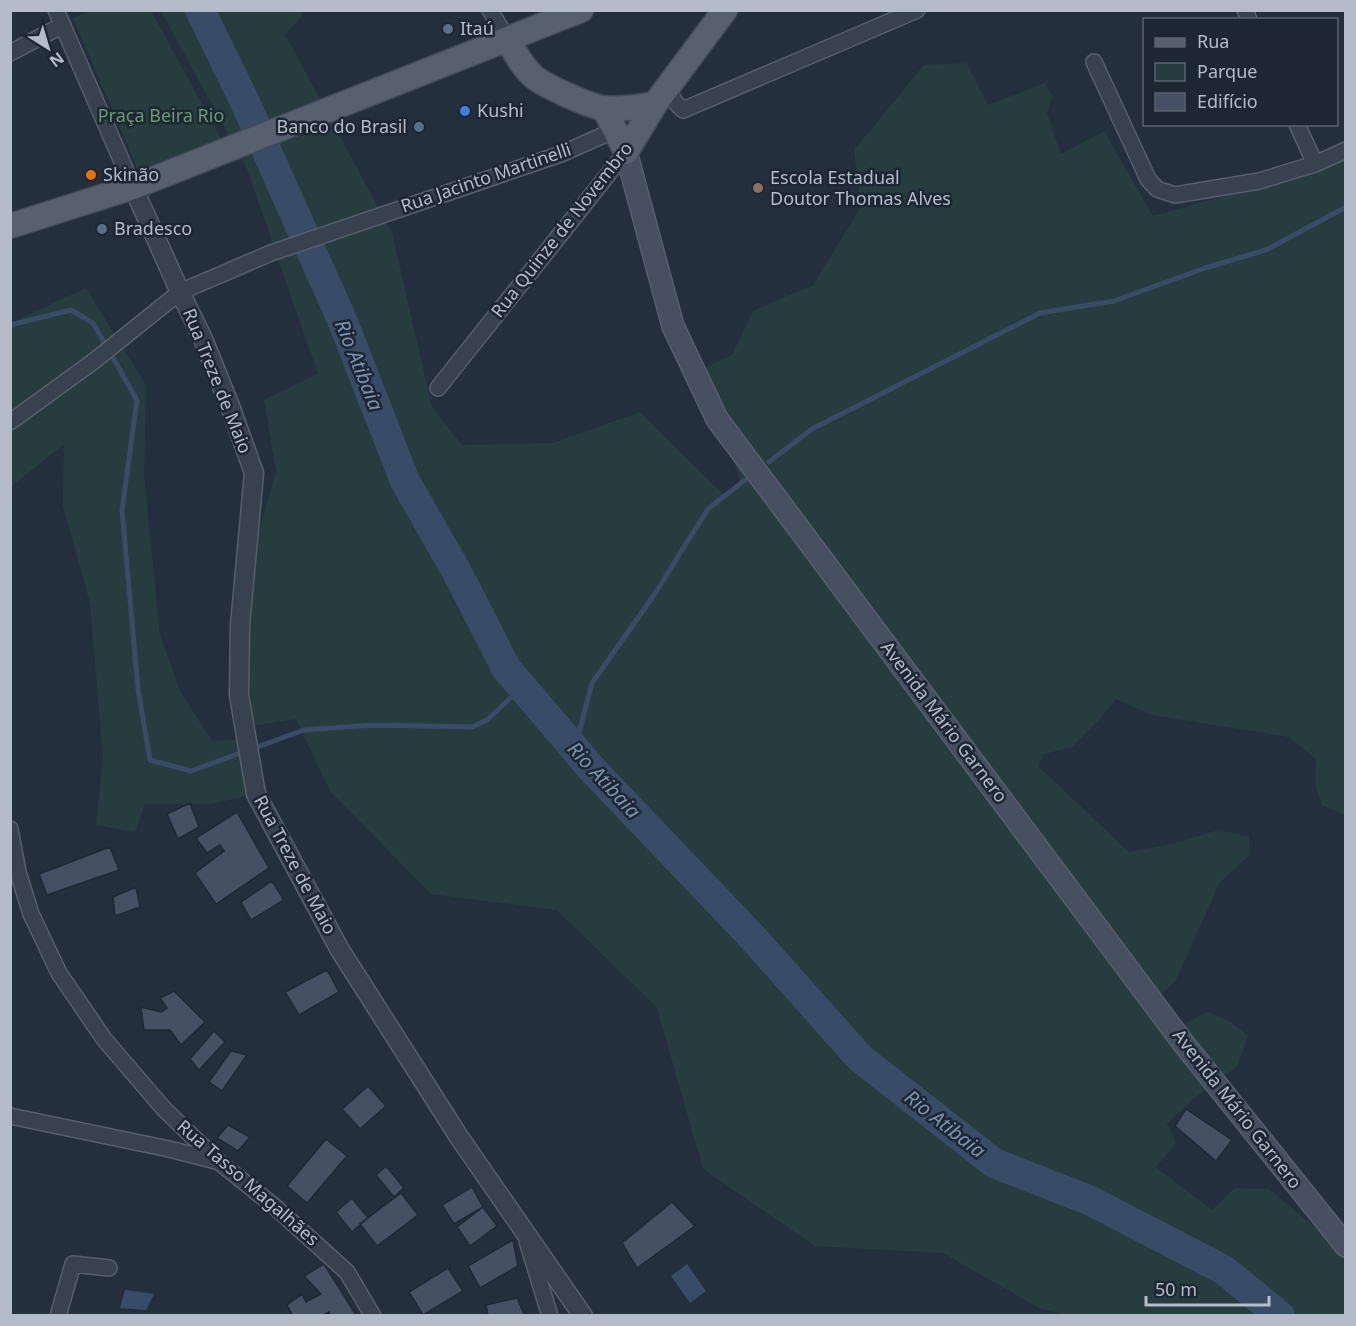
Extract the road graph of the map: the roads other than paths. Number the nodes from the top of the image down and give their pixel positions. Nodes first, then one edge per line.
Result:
1 (56, 10) edge
2 (490, 10) edge
3 (581, 10) edge
4 (725, 10) edge
5 (917, 10) edge
6 (63, 25) junction
7 (507, 39) junction
8 (10, 53) edge
9 (1094, 62) dead end
10 (661, 96) junction
11 (604, 108) junction
12 (1298, 126) edge
13 (615, 130) junction
14 (1346, 150) edge
15 (626, 152) junction
16 (1315, 164) junction
17 (133, 187) junction
18 (10, 226) edge
19 (180, 292) junction
20 (438, 388) dead end
21 (10, 422) edge
22 (10, 829) edge
23 (10, 1116) edge
24 (219, 1162) junction
25 (522, 1228) junction
26 (1346, 1246) edge
27 (109, 1268) dead end
28 (58, 1316) edge
29 (373, 1316) edge
30 (550, 1316) edge
31 (584, 1316) edge

1 - 6 street
2 - 7 street
3 - 7 main road
4 - 10 main road, Rua Quinze de Novembro
5 - 10 street
6 - 8 street
6 - 17 street
7 - 11 main road
7 - 17 main road
9 - 16 street
10 - 11 main road
10 - 15 main road, Rua Quinze de Novembro
11 - 13 main road
12 - 16 street
13 - 15 main road
13 - 19 street, Rua Jacinto Martinelli
14 - 16 street
15 - 20 street, Rua Quinze de Novembro
15 - 26 main road, Avenida Mário Garnero
17 - 18 main road
17 - 19 street, Rua Treze de Maio
19 - 21 street, Rua Jacinto Martinelli
19 - 25 street, Rua Treze de Maio
22 - 24 street, Rua Tasso Magalhães
23 - 24 street
24 - 29 street, Rua Tasso Magalhães
25 - 30 street
25 - 31 street, Rua Treze de Maio
27 - 28 street

